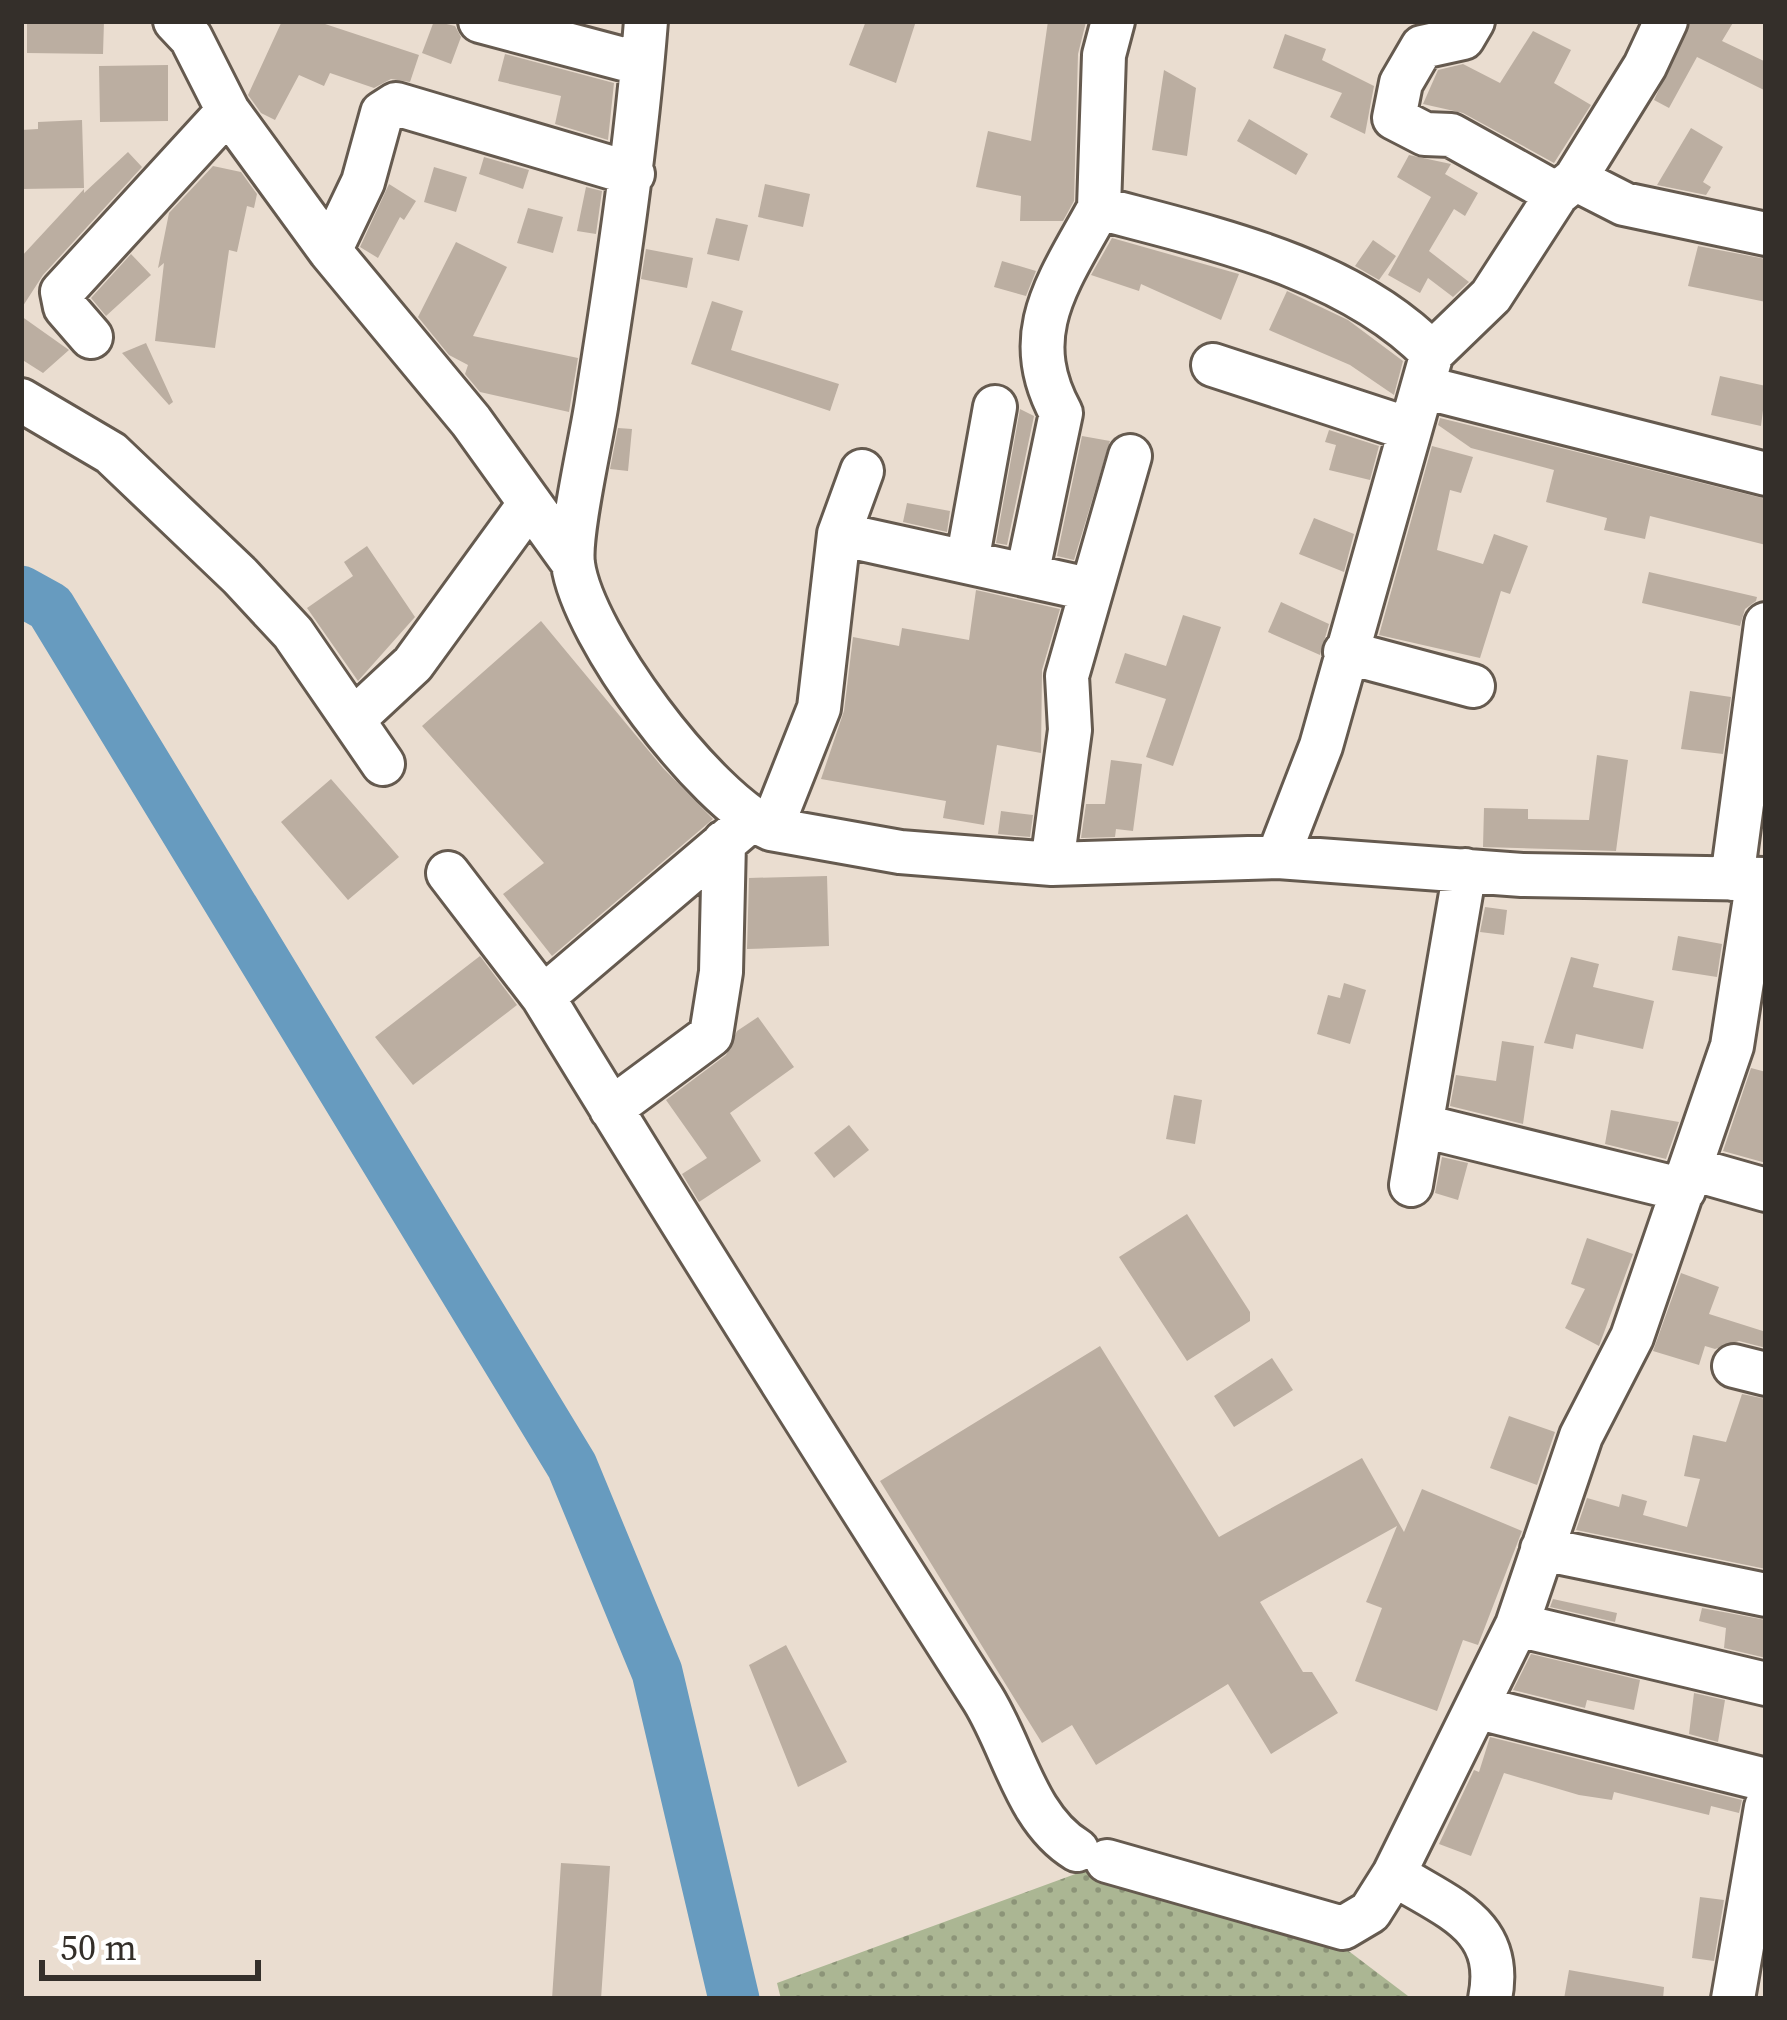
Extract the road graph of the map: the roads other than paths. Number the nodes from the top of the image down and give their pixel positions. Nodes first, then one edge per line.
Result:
1 (480, 21) edge
2 (646, 21) edge
3 (1110, 21) edge
4 (1473, 21) edge
5 (1666, 21) edge
6 (176, 22) edge
7 (642, 64) junction
8 (228, 111) junction
9 (633, 174) junction
10 (1566, 187) junction
11 (1099, 208) junction
12 (1766, 234) edge
13 (330, 251) junction
14 (91, 337) dead end
15 (1214, 365) dead end
16 (1428, 370) junction
17 (21, 400) edge
18 (995, 407) dead end
19 (1409, 429) junction
20 (1130, 456) dead end
21 (862, 471) dead end
22 (1766, 472) edge
23 (530, 503) junction
24 (839, 534) junction
25 (967, 562) junction
26 (573, 563) junction
27 (1027, 575) junction
28 (1088, 589) junction
29 (1766, 624) edge
30 (1345, 652) junction
31 (1473, 686) dead end
32 (355, 718) junction
33 (383, 764) dead end
34 (749, 830) junction
35 (1278, 856) junction
36 (1052, 864) junction
37 (1465, 870) junction
38 (448, 873) dead end
39 (1752, 879) edge
40 (543, 998) junction
41 (1749, 1050) edge
42 (611, 1109) junction
43 (1423, 1126) junction
44 (1688, 1180) junction
45 (1411, 1185) dead end
46 (1766, 1190) edge
47 (1542, 1549) junction
48 (1766, 1595) edge
49 (1517, 1625) junction
50 (1766, 1684) edge
51 (1480, 1708) junction
52 (1766, 1780) edge
53 (1766, 1807) edge
54 (1394, 1874) junction
55 (1490, 1999) edge
56 (1733, 1999) edge

1 - 7 street
2 - 7 street
3 - 11 street
4 - 10 street
5 - 10 street
6 - 8 street
7 - 9 street
8 - 13 street
8 - 14 street
9 - 13 street
9 - 26 street
10 - 12 street
10 - 16 street
11 - 16 street
11 - 27 street
13 - 23 street
15 - 19 street
16 - 19 street
16 - 22 street
17 - 32 street
18 - 25 street
19 - 30 street
20 - 28 street
21 - 24 street
23 - 26 street
23 - 32 street
24 - 25 street
24 - 34 street
25 - 27 street
26 - 34 street
27 - 28 street
28 - 36 street
29 - 39 street
30 - 31 street
30 - 35 street
32 - 33 street
34 - 36 street
34 - 40 street
34 - 42 street
35 - 36 street
35 - 37 street
37 - 39 street
37 - 43 street
38 - 40 street
39 - 41 street
40 - 42 street
41 - 44 street
42 - 54 street
43 - 44 street
43 - 45 street
44 - 46 street
44 - 47 street
47 - 48 street
47 - 49 street
49 - 50 street
49 - 51 street
51 - 52 street
51 - 54 street
53 - 56 street
54 - 55 street

